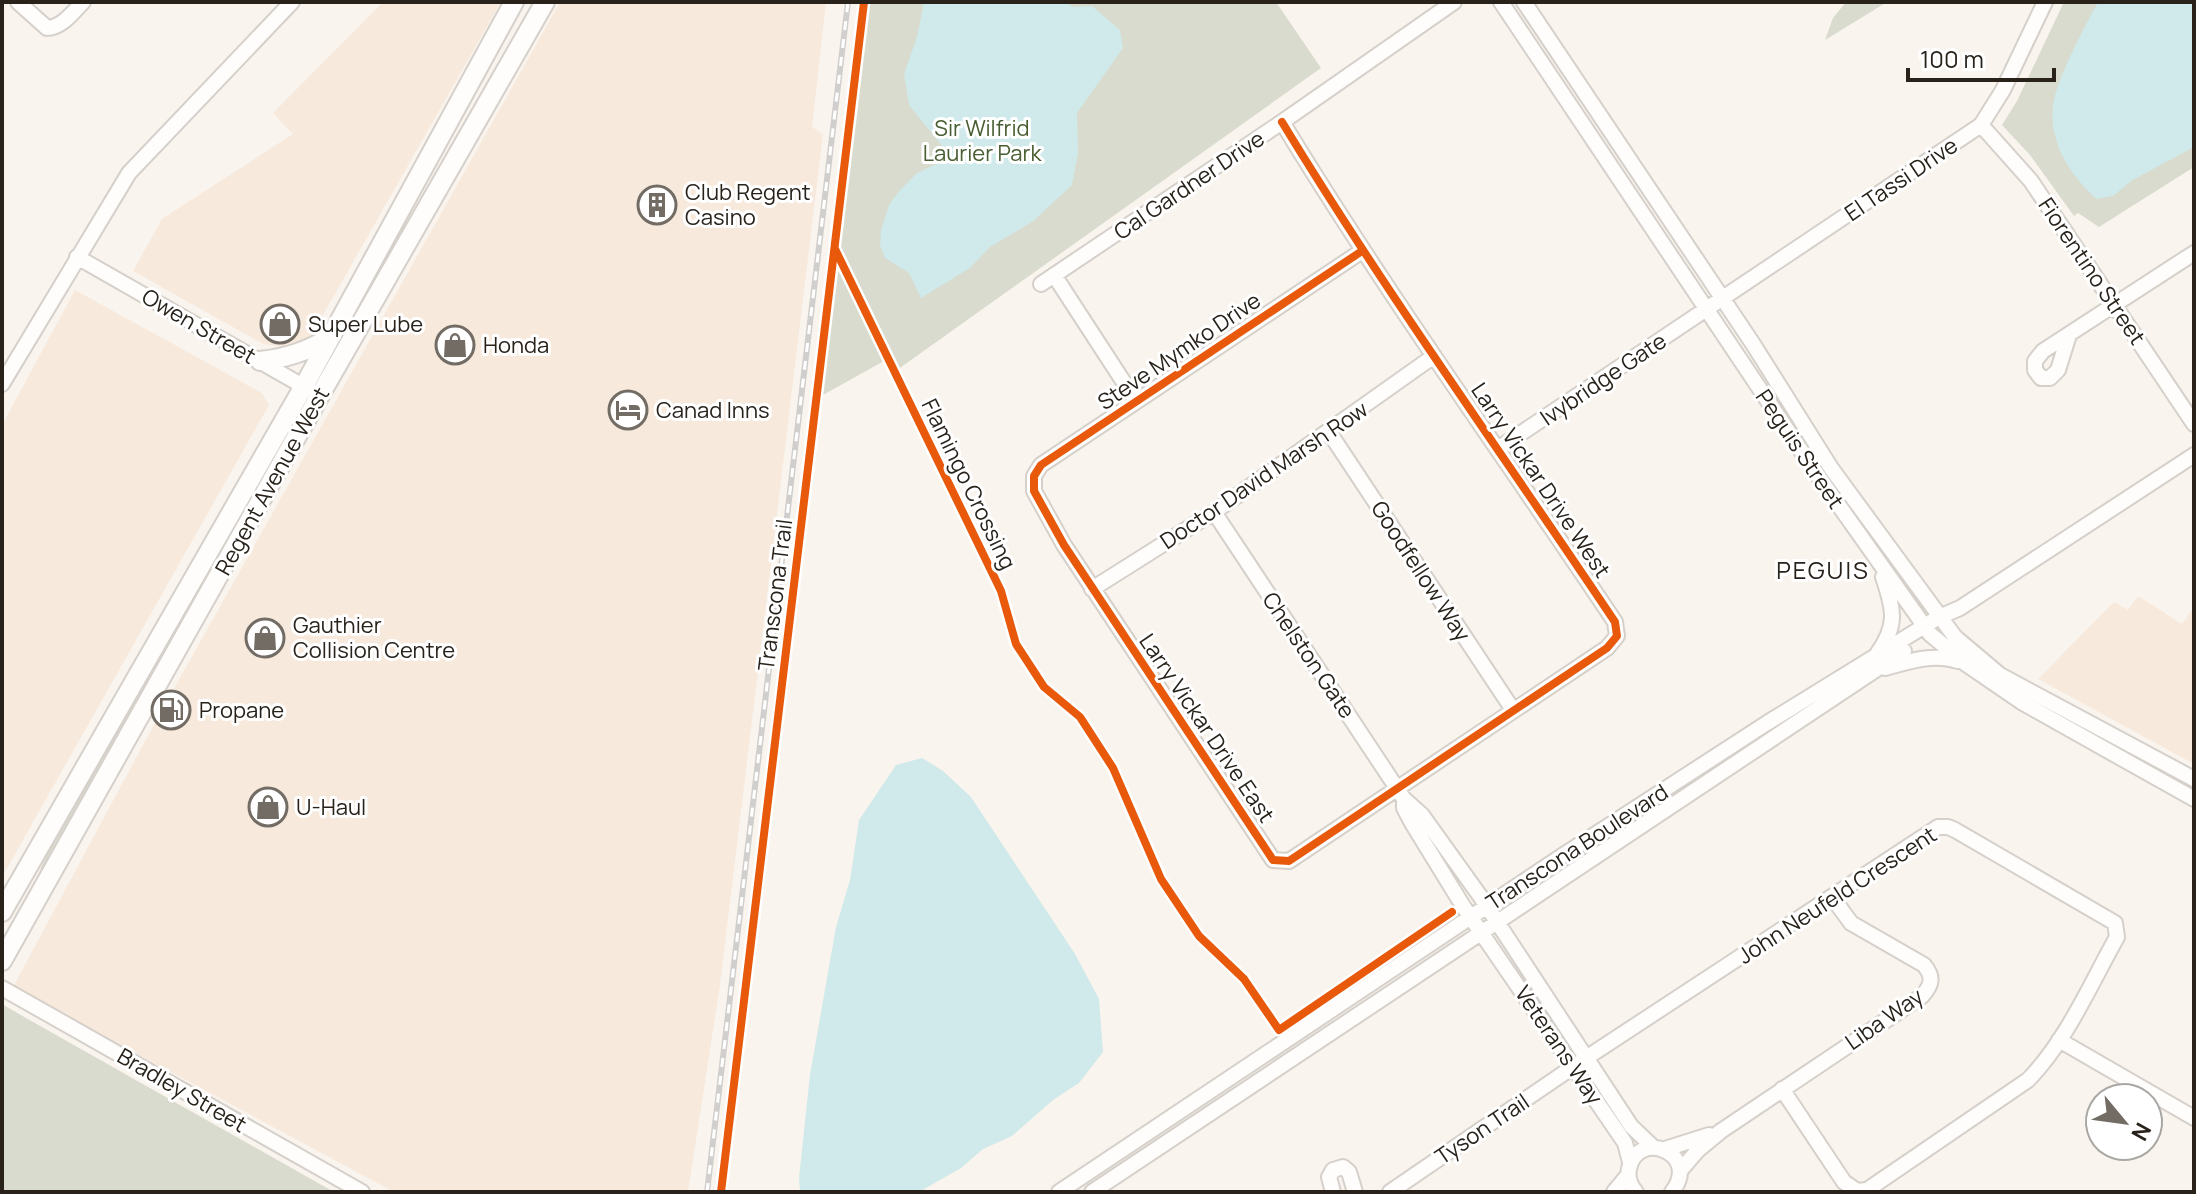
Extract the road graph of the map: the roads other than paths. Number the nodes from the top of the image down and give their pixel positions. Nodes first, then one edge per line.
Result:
1 (18, 2) edge
2 (83, 2) edge
3 (292, 2) edge
4 (514, 2) edge
5 (545, 2) edge
6 (1454, 2) edge
7 (1501, 2) edge
8 (1524, 2) edge
9 (2045, 2) edge
10 (1282, 122) junction
11 (1981, 125) junction
12 (1362, 251) junction
13 (2194, 253) edge
14 (77, 257) junction
15 (1054, 275) junction
16 (1041, 284) dead end
17 (1722, 299) junction
18 (2116, 304) junction
19 (1706, 310) junction
20 (2069, 335) dead end
21 (331, 337) junction
22 (1434, 356) junction
23 (260, 361) junction
24 (3, 377) edge
25 (312, 391) junction
26 (1136, 401) junction
27 (2194, 424) edge
28 (1329, 432) junction
29 (1499, 448) junction
30 (2194, 455) edge
31 (1034, 491) joint
32 (1214, 512) junction
33 (1880, 565) junction
34 (1092, 589) junction
35 (1942, 620) junction
36 (1928, 630) junction
37 (1874, 658) junction
38 (1966, 664) junction
39 (1870, 673) junction
40 (1513, 710) junction
41 (2194, 779) edge
42 (1401, 794) junction
43 (2194, 799) edge
44 (1832, 897) junction
45 (1487, 906) junction
46 (2, 912) edge
47 (1471, 917) junction
48 (1497, 921) junction
49 (1481, 932) junction
50 (2, 961) edge
51 (2, 988) edge
52 (2059, 1040) junction
53 (1580, 1062) junction
54 (1782, 1089) junction
55 (2194, 1118) edge
56 (1721, 1131) junction
57 (1659, 1148) junction
58 (1629, 1169) junction
59 (1680, 1171) junction
60 (362, 1192) edge
61 (1059, 1192) edge
62 (1092, 1192) edge
63 (1333, 1192) edge
64 (1355, 1192) edge
65 (1390, 1192) edge
66 (1614, 1192) edge
67 (1636, 1192) edge
68 (1672, 1192) edge

1 - 2 street
3 - 14 street
4 - 21 main road, Regent Avenue West
5 - 25 main road, Regent Avenue West
6 - 10 street, Cal Gardner Drive
7 - 19 street, Peguis Street
8 - 17 street, Peguis Street
9 - 11 street, El Tassi Drive
10 - 12 street, Larry Vickar Drive West
10 - 15 street, Cal Gardner Drive
11 - 17 street, El Tassi Drive
11 - 18 street, Fiorentino Street
12 - 22 street, Larry Vickar Drive West
12 - 26 street, Steve Mymko Drive
13 - 18 street
14 - 23 street, Owen Street
14 - 24 street
15 - 16 street, Cal Gardner Drive
15 - 26 street
17 - 19 street, El Tassi Drive
17 - 35 street, Peguis Street
18 - 20 street
18 - 27 street, Fiorentino Street
19 - 29 street, Ivybridge Gate
19 - 33 street, Peguis Street
21 - 23 main road
21 - 25 main road, Regent Avenue West
22 - 28 street, Doctor David Marsh Row
22 - 29 street, Larry Vickar Drive West
23 - 25 street, Owen Street
25 - 46 main road, Regent Avenue West
25 - 50 main road, Regent Avenue West
26 - 31 street, Steve Mymko Drive
28 - 32 street, Doctor David Marsh Row
28 - 40 street, Goodfellow Way
29 - 40 street, Larry Vickar Drive West
30 - 35 street, Transcona Boulevard
31 - 34 street, Larry Vickar Drive East
32 - 34 street, Doctor David Marsh Row
32 - 42 street, Chelston Gate
33 - 36 street, Peguis Street
33 - 37 street
34 - 42 street, Larry Vickar Drive East
35 - 36 street, Transcona Boulevard
35 - 41 street, Peguis Street
36 - 37 street, Transcona Boulevard
36 - 38 street, Peguis Street
36 - 39 street, Transcona Boulevard
37 - 45 street, Transcona Boulevard
38 - 39 street
38 - 43 street, Peguis Street
39 - 48 street, Transcona Boulevard
40 - 42 street, Larry Vickar Drive West
42 - 45 street, Chelston Gate
42 - 47 street, Chelston Gate
44 - 52 street, John Neufeld Crescent
44 - 53 street, John Neufeld Crescent
44 - 54 street, Liba Way
45 - 47 street, Transcona Boulevard
45 - 48 street, Chelston Gate
47 - 49 street, Chelston Gate
47 - 61 street, Transcona Boulevard
48 - 49 street, Transcona Boulevard
48 - 53 street, Veterans Way
49 - 53 street, Veterans Way
49 - 62 street, Transcona Boulevard
51 - 60 street, Bradley Street
52 - 54 street, John Neufeld Crescent
52 - 55 street
53 - 57 street, Veterans Way
53 - 58 street, Veterans Way
53 - 65 street, Tyson Trail
54 - 56 street, Liba Way
56 - 57 street, Liba Way
56 - 59 street, Liba Way
57 - 58 street, Liba Way
57 - 59 street, Veterans Way
58 - 66 street, Liba Way
58 - 67 street, Veterans Way
59 - 68 street
63 - 64 street

